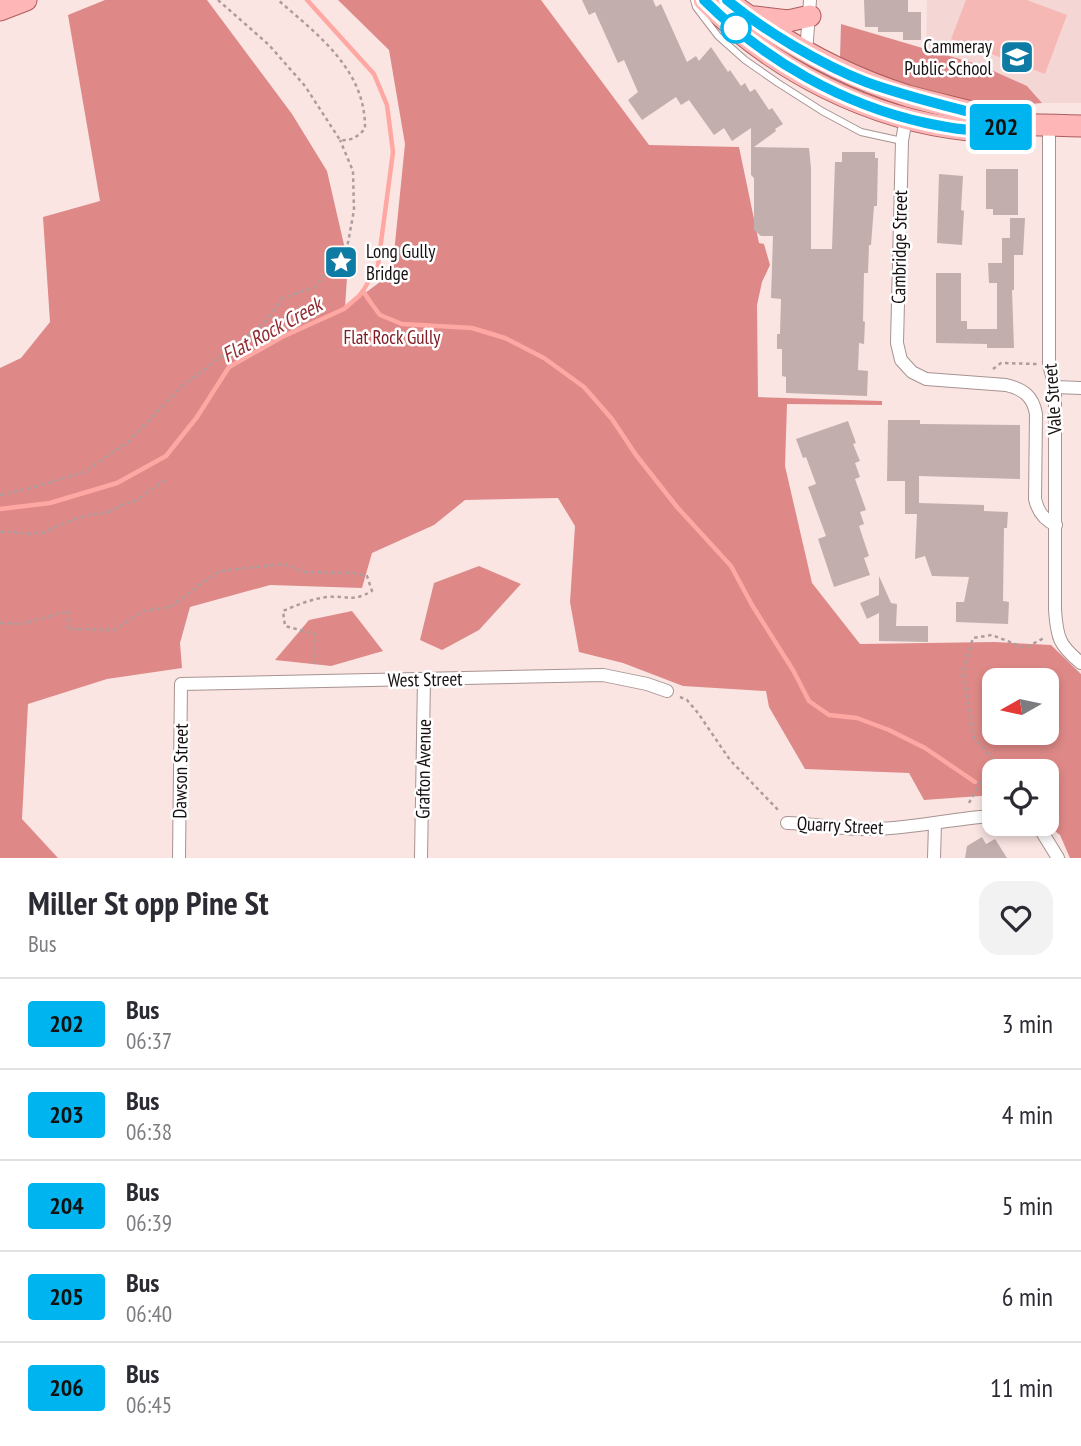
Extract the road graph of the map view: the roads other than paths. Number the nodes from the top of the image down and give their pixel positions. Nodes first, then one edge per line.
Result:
1 (26, 0) edge
2 (694, 0) edge
3 (704, 0) edge
4 (727, 0) edge
5 (810, 8) edge
6 (0, 10) edge
7 (749, 16) junction
8 (806, 53) junction
9 (804, 75) junction
10 (910, 96) junction
11 (906, 118) junction
12 (1016, 125) junction
13 (1049, 126) junction
14 (1081, 126) edge
15 (902, 141) junction
16 (1055, 387) junction
17 (1081, 388) edge
18 (1056, 525) junction
19 (1081, 663) edge
20 (424, 679) junction
21 (181, 684) joint
22 (667, 691) road end
23 (982, 817) edge
24 (787, 823) road end
25 (935, 823) junction
26 (1045, 836) edge
27 (179, 858) edge
28 (421, 858) edge
29 (934, 858) edge
30 (1058, 858) edge

1 - 6 main road
2 - 15 lane
3 - 9 main road
4 - 7 main road
5 - 7 main road
5 - 8 street
7 - 8 main road
8 - 9 main road
8 - 10 main road
9 - 11 main road
10 - 11 main road
10 - 12 main road
11 - 12 main road
11 - 15 street, Cambridge Street
12 - 13 main road
13 - 14 main road
13 - 16 street, Vale Street
15 - 18 street, Cambridge Street
16 - 17 street
16 - 18 street, Vale Street
18 - 19 street, Vale Street
20 - 21 street, West Street
20 - 22 street, West Street
20 - 28 street, Grafton Avenue
21 - 27 street, Dawson Street
23 - 25 street, Quarry Street
24 - 25 street, Quarry Street
25 - 29 street
26 - 30 street

